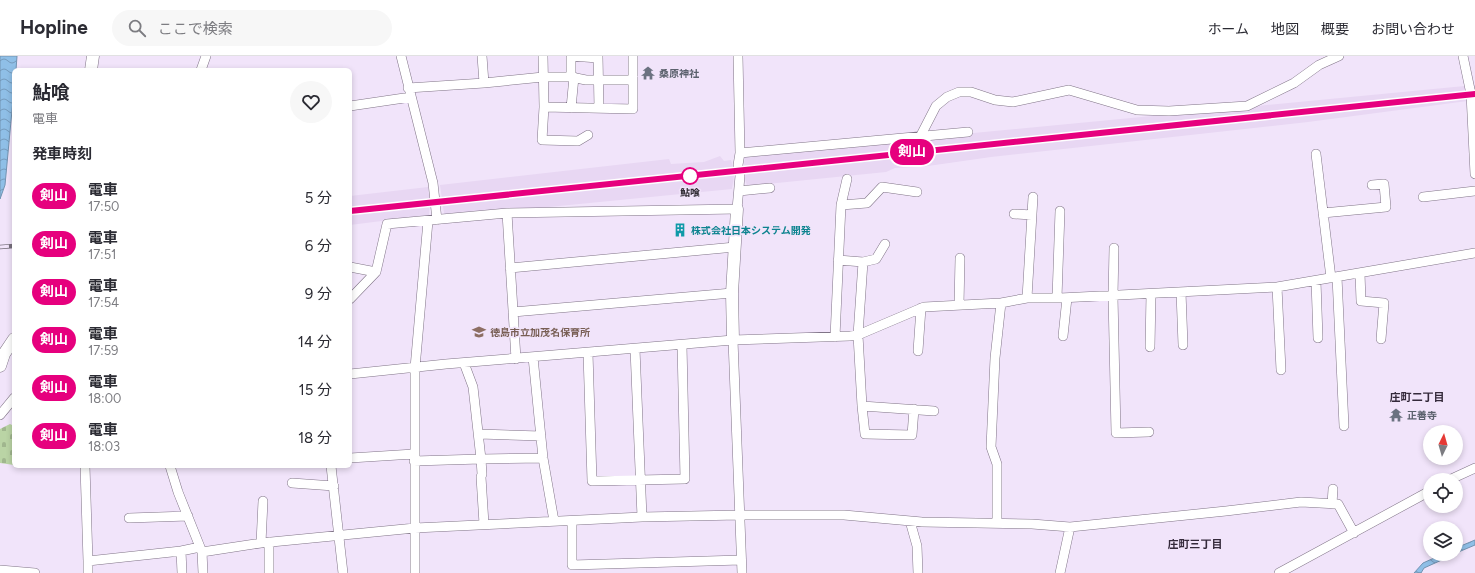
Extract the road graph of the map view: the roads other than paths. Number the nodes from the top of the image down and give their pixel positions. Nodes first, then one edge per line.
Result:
1 (93, 56) edge
2 (206, 56) edge
3 (401, 56) edge
4 (482, 56) edge
5 (543, 56) edge
6 (571, 56) edge
7 (633, 56) edge
8 (738, 56) edge
9 (1339, 56) edge
10 (1463, 56) edge
11 (598, 57) edge
12 (91, 68) edge
13 (202, 68) edge
14 (543, 77) junction
15 (573, 77) junction
16 (599, 80) junction
17 (633, 80) junction
18 (484, 84) junction
19 (408, 88) junction
20 (411, 98) junction
21 (352, 106) edge
22 (544, 107) junction
23 (571, 108) junction
24 (599, 108) junction
25 (1474, 126) edge
26 (968, 132) dead end
27 (588, 136) dead end
28 (920, 141) junction
29 (740, 153) junction
30 (1316, 154) dead end
31 (738, 166) dead end
32 (1475, 168) edge
33 (1475, 174) edge
34 (740, 176) dead end
35 (847, 179) dead end
36 (1372, 185) dead end
37 (770, 188) dead end
38 (738, 190) junction
39 (1475, 191) edge
40 (917, 192) dead end
41 (1423, 197) dead end
42 (1032, 198) dead end
43 (841, 205) junction
44 (737, 209) junction
45 (1060, 211) dead end
46 (507, 213) junction
47 (1323, 213) junction
48 (1014, 214) dead end
49 (1032, 215) junction
50 (437, 220) junction
51 (428, 221) junction
52 (885, 244) dead end
53 (734, 247) junction
54 (1114, 248) dead end
55 (1475, 253) edge
56 (960, 258) dead end
57 (838, 260) junction
58 (863, 262) junction
59 (352, 267) edge
60 (510, 268) junction
61 (376, 272) junction
62 (1360, 273) junction
63 (1334, 277) junction
64 (1316, 280) junction
65 (1277, 287) junction
66 (1181, 292) junction
67 (732, 293) junction
68 (1151, 294) junction
69 (1113, 296) junction
70 (352, 297) edge
71 (1027, 298) junction
72 (1057, 298) junction
73 (1067, 298) junction
74 (1001, 303) junction
75 (959, 305) junction
76 (921, 308) junction
77 (513, 312) junction
78 (858, 335) junction
79 (1063, 336) dead end
80 (835, 337) junction
81 (1318, 338) dead end
82 (1381, 339) dead end
83 (733, 340) junction
84 (12, 342) edge
85 (682, 345) junction
86 (1183, 345) dead end
87 (1150, 347) dead end
88 (635, 349) junction
89 (918, 351) dead end
90 (588, 353) junction
91 (533, 357) junction
92 (516, 359) junction
93 (464, 363) junction
94 (0, 366) edge
95 (415, 368) junction
96 (1281, 370) dead end
97 (352, 374) edge
98 (12, 400) edge
99 (862, 406) junction
100 (914, 409) junction
101 (934, 412) dead end
102 (0, 415) edge
103 (1344, 426) dead end
104 (1149, 432) dead end
105 (479, 434) junction
106 (541, 436) junction
107 (414, 457) junction
108 (352, 458) edge
109 (543, 458) junction
110 (481, 459) junction
111 (85, 468) edge
112 (171, 468) edge
113 (331, 468) edge
114 (1475, 468) edge
115 (1463, 474) edge
116 (641, 480) junction
117 (292, 484) dead end
118 (334, 486) junction
119 (1333, 489) dead end
120 (1423, 494) edge
121 (263, 501) dead end
122 (1332, 504) junction
123 (738, 515) junction
124 (188, 516) junction
125 (642, 517) junction
126 (129, 518) dead end
127 (554, 521) junction
128 (572, 521) junction
129 (910, 521) junction
130 (997, 523) junction
131 (484, 524) junction
132 (1070, 526) junction
133 (415, 528) junction
134 (1354, 533) junction
135 (340, 536) junction
136 (265, 543) junction
137 (201, 549) junction
138 (182, 551) junction
139 (741, 560) junction
140 (88, 561) junction
141 (0, 570) edge
142 (35, 573) edge
143 (88, 573) edge
144 (182, 573) edge
145 (203, 573) edge
146 (269, 573) edge
147 (343, 573) edge
148 (415, 573) edge
149 (742, 573) edge
150 (918, 573) edge
151 (1060, 573) edge
152 (1279, 573) edge

1 - 12 street
2 - 13 street
3 - 19 street
4 - 18 street
5 - 14 street
6 - 11 street
6 - 15 street
7 - 17 street
8 - 29 street
9 - 28 street
10 - 25 street
11 - 16 street
14 - 15 street
14 - 18 street
14 - 22 street
15 - 16 street
15 - 23 street
16 - 17 street
16 - 24 street
17 - 24 street
18 - 19 street
19 - 20 street
20 - 21 street
20 - 50 street
22 - 23 street
22 - 27 street
23 - 24 street
25 - 32 street
26 - 28 street
28 - 29 street
29 - 31 street
30 - 47 street
32 - 33 street
34 - 38 street
35 - 43 street
36 - 47 street
37 - 38 street
38 - 44 street
39 - 41 street
40 - 43 street
42 - 49 street
43 - 57 street
44 - 46 street
44 - 53 street
45 - 72 street
46 - 50 street
46 - 60 street
47 - 63 street
48 - 49 street
49 - 71 street
50 - 51 street
51 - 61 street
51 - 95 street
52 - 58 street
53 - 60 street
53 - 67 street
54 - 69 street
55 - 62 street
56 - 75 street
57 - 58 street
57 - 80 street
58 - 78 street
59 - 61 street
60 - 77 street
61 - 70 street
62 - 63 street
62 - 82 street
63 - 64 street
63 - 103 street
64 - 65 street
64 - 81 street
65 - 66 street
65 - 96 street
66 - 68 street
66 - 86 street
67 - 77 street
67 - 83 street
68 - 69 street
68 - 87 street
69 - 73 street
69 - 104 street
71 - 72 street
71 - 74 street
72 - 73 street
73 - 79 street
74 - 75 street
74 - 130 street
75 - 76 street
76 - 78 street
76 - 89 street
77 - 92 street
78 - 80 street
78 - 99 street
80 - 83 street
83 - 85 street
83 - 123 street
84 - 94 street
85 - 88 street
85 - 116 street
88 - 90 street
88 - 116 street
90 - 91 street
90 - 116 street
91 - 92 street
91 - 106 street
92 - 93 street
93 - 95 street
93 - 105 street
95 - 97 street
95 - 107 street
98 - 102 street
99 - 100 street
99 - 100 street
100 - 101 street
105 - 106 street
105 - 110 street
106 - 109 street
107 - 108 street
107 - 110 street
107 - 133 street
109 - 110 street
109 - 127 street
110 - 131 street
111 - 140 street
112 - 124 street
113 - 118 street
114 - 115 street
116 - 125 street
117 - 118 street
118 - 135 street
119 - 122 street
120 - 134 street
121 - 136 street
122 - 132 street
122 - 134 street
123 - 125 street
123 - 129 street
123 - 139 street
124 - 126 street
124 - 137 street
125 - 128 street
127 - 128 street
127 - 131 street
128 - 139 street
129 - 130 street
129 - 150 street
130 - 132 street
131 - 133 street
132 - 151 street
133 - 135 street
133 - 148 street
134 - 152 street
135 - 136 street
135 - 147 street
136 - 137 street
136 - 146 street
137 - 138 street
137 - 145 street
138 - 140 street
138 - 144 street
139 - 149 street
140 - 143 street
141 - 142 street

